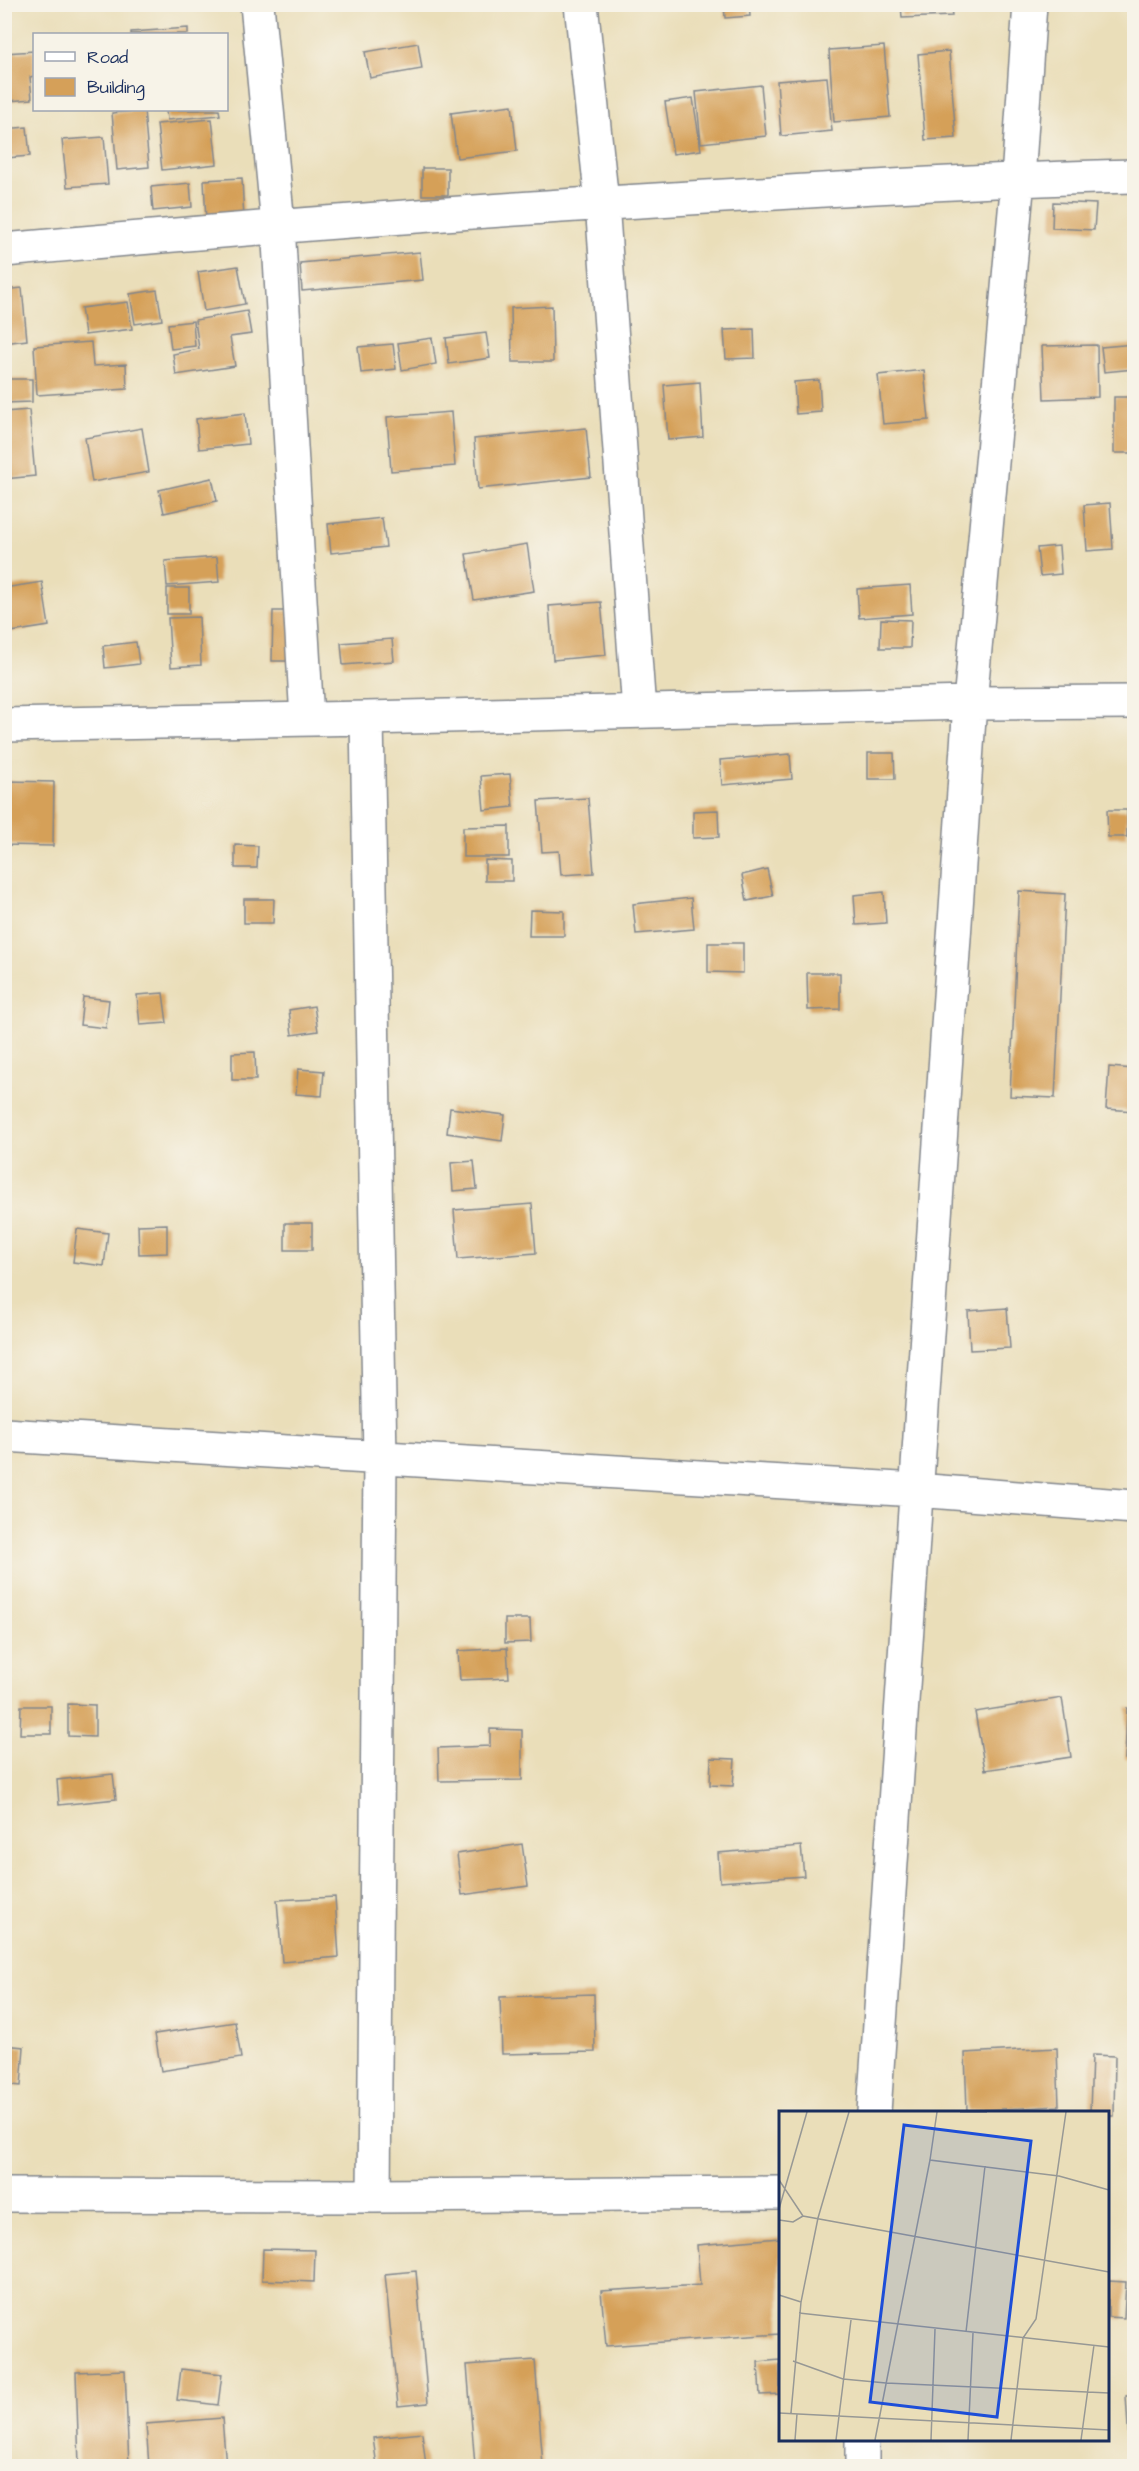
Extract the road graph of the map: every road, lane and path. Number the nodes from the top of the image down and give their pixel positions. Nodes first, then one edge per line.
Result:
1 (257, 4) edge
2 (581, 4) edge
3 (1030, 4) edge
4 (1134, 176) edge
5 (1018, 179) junction
6 (602, 202) junction
7 (278, 225) junction
8 (4, 250) edge
9 (1134, 702) edge
10 (970, 703) junction
11 (639, 711) junction
12 (308, 718) junction
13 (367, 718) junction
14 (4, 725) edge
15 (4, 1435) edge
16 (380, 1459) junction
17 (916, 1490) junction
18 (1134, 1507) edge
19 (874, 2111) edge
20 (779, 2193) edge
21 (4, 2194) edge
22 (374, 2196) junction
23 (862, 2441) edge
24 (861, 2466) edge

1 - 7 street
2 - 6 street
3 - 5 street
4 - 5 street
5 - 6 street
5 - 10 street
6 - 7 street
6 - 11 street
7 - 8 street
7 - 12 street
9 - 10 street
10 - 11 street
10 - 17 street
11 - 13 street
12 - 13 street
12 - 14 street
13 - 16 street
15 - 16 street
16 - 17 street
16 - 22 street
17 - 18 street
17 - 19 street
20 - 22 street
21 - 22 street
23 - 24 street

